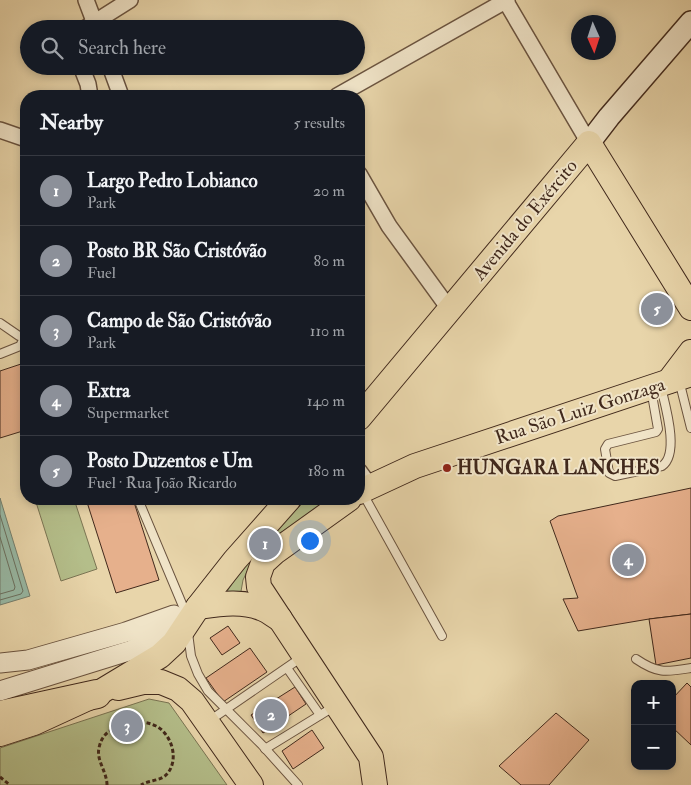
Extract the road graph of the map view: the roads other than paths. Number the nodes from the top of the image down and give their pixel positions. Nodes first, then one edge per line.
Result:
1 (86, 0) edge
2 (130, 0) edge
3 (506, 0) edge
4 (91, 20) edge
5 (101, 20) edge
6 (691, 22) edge
7 (84, 75) edge
8 (113, 75) edge
9 (89, 90) edge
10 (119, 90) edge
11 (348, 90) edge
12 (0, 130) edge
13 (20, 137) edge
14 (589, 143) junction
15 (365, 184) edge
16 (691, 308) edge
17 (450, 310) junction
18 (0, 324) edge
19 (20, 334) edge
20 (20, 346) edge
21 (691, 352) edge
22 (0, 354) edge
23 (670, 381) edge
24 (365, 411) edge
25 (691, 428) edge
26 (365, 486) edge
27 (365, 498) edge
28 (141, 505) edge
29 (284, 505) edge
30 (337, 505) edge
31 (190, 614) junction
32 (280, 619) junction
33 (442, 636) dead end
34 (636, 659) dead end
35 (295, 662) junction
36 (0, 663) edge
37 (691, 668) edge
38 (0, 691) edge
39 (97, 694) junction
40 (328, 710) junction
41 (0, 715) edge
42 (216, 716) junction
43 (0, 734) edge
44 (265, 749) junction
45 (251, 785) edge
46 (298, 785) edge
47 (375, 785) edge

1 - 4 street
2 - 5 street
3 - 11 street
3 - 14 street
6 - 14 main road, Avenida do Exército
7 - 9 street
8 - 10 street
12 - 13 street
14 - 16 main road
14 - 17 main road, Avenida do Exército
15 - 17 street
17 - 24 main road, Avenida do Exército
18 - 19 lane
20 - 22 lane
21 - 23 main road
23 - 23 lane
23 - 25 lane
23 - 26 main road, Rua São Luiz Gonzaga
27 - 33 lane
28 - 31 lane
29 - 31 main road
30 - 32 main road, Rua São Luiz Gonzaga
31 - 32 main road
31 - 36 street
31 - 38 street
31 - 39 main road
31 - 42 lane
32 - 35 main road, Rua São Luiz Gonzaga
34 - 37 lane
35 - 40 main road, Rua São Luiz Gonzaga
35 - 42 lane
39 - 41 highway
39 - 42 main road
39 - 43 main road
40 - 44 lane
40 - 47 main road, Rua São Luiz Gonzaga
42 - 44 lane
42 - 45 main road
44 - 46 lane

